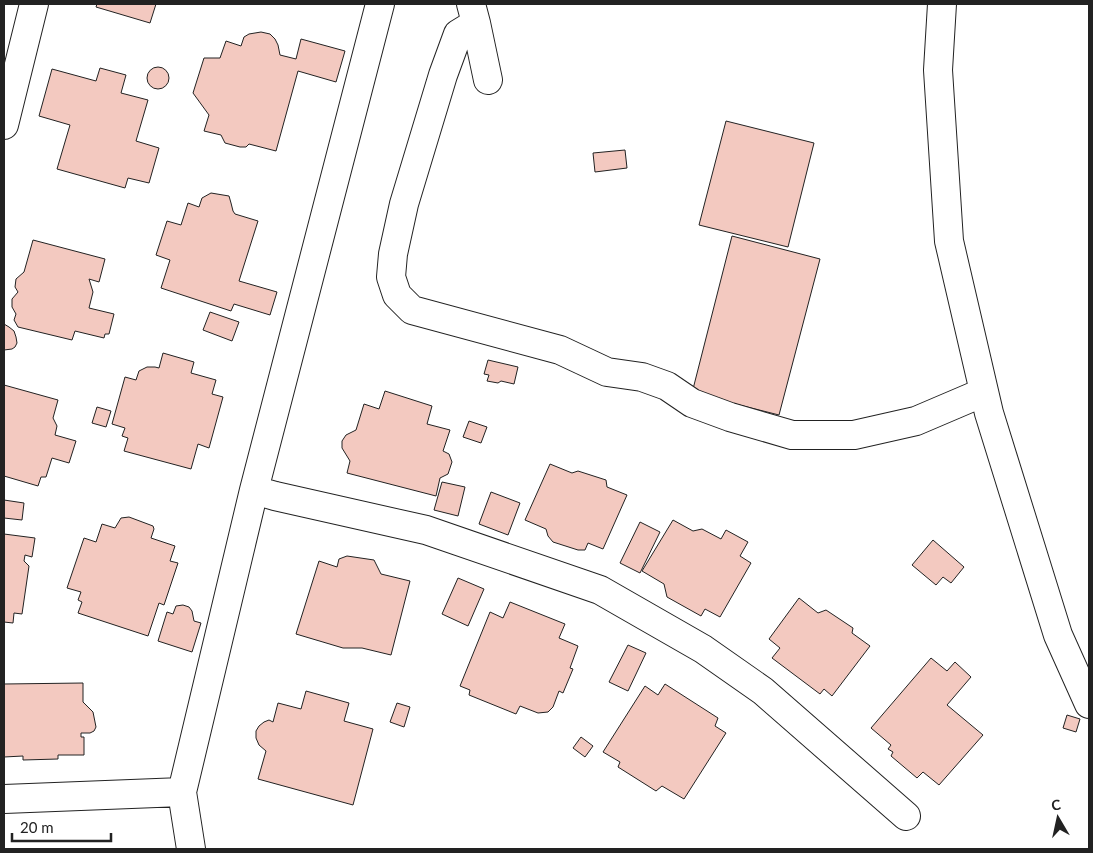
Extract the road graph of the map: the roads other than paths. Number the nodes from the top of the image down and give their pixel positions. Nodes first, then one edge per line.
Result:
1 (34, 4) edge
2 (380, 4) edge
3 (942, 4) edge
4 (474, 13) edge
5 (488, 80) dead end
6 (4, 125) edge
7 (984, 392) junction
8 (254, 490) junction
9 (1089, 704) edge
10 (182, 792) junction
11 (4, 799) edge
12 (906, 816) dead end
13 (191, 849) edge

1 - 6 lane
2 - 8 lane
3 - 7 lane
4 - 5 lane
4 - 7 lane
7 - 9 lane
8 - 10 lane
8 - 12 lane
10 - 11 lane
10 - 13 lane

